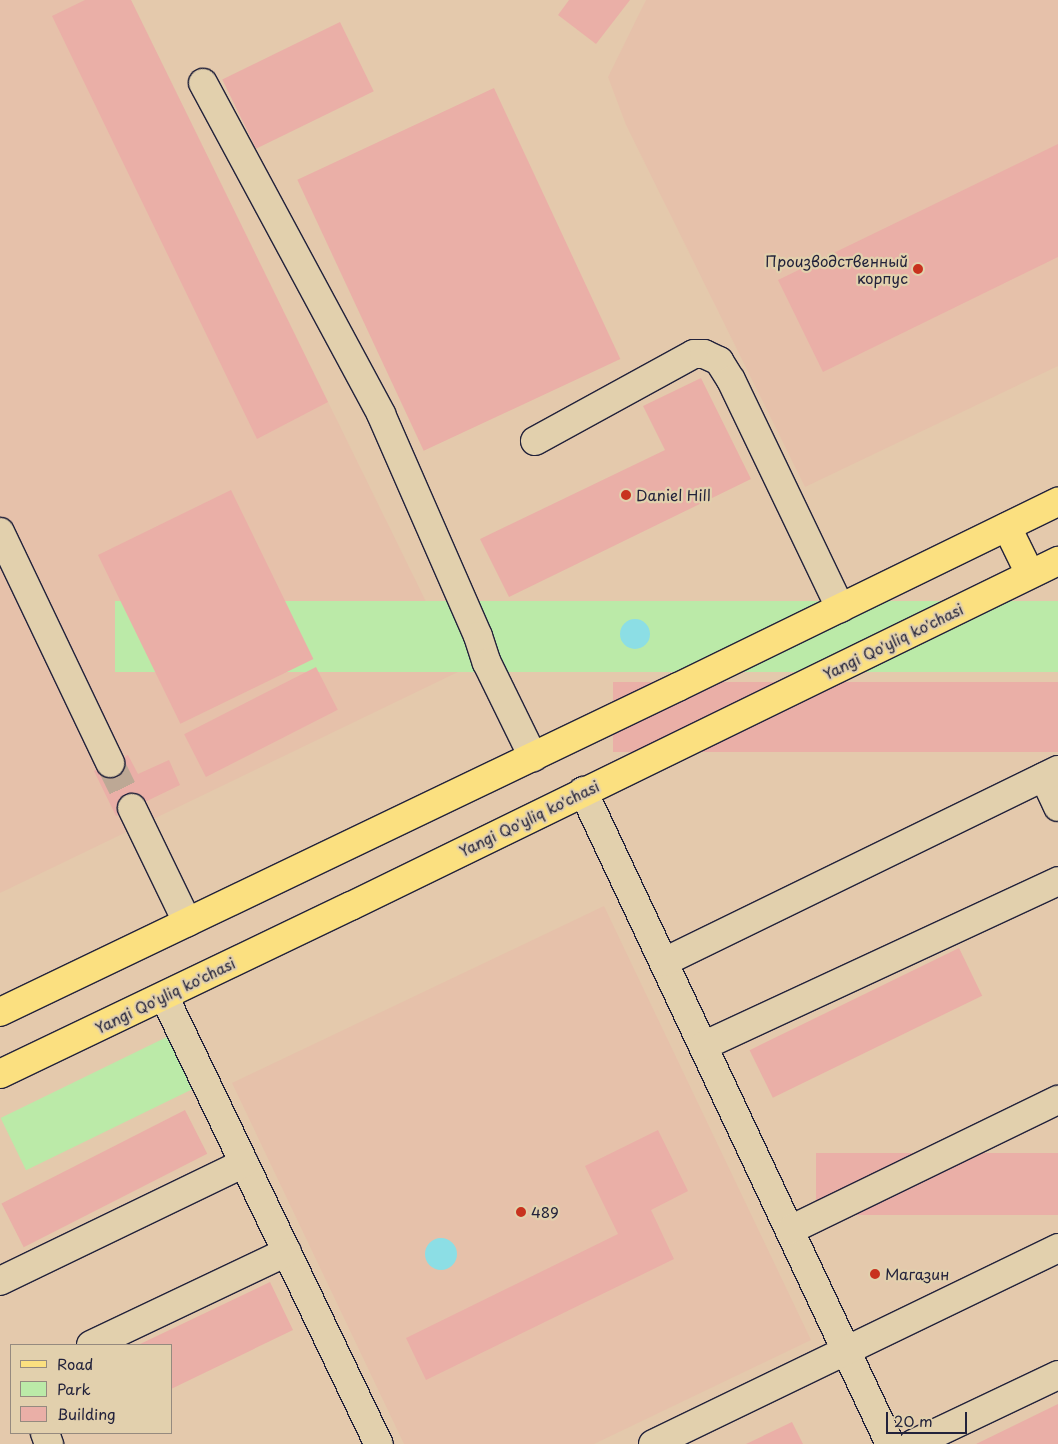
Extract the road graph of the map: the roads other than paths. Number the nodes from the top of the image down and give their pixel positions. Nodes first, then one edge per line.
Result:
1 (203, 83) dead end
2 (535, 441) dead end
3 (1058, 502) edge
4 (1007, 527) junction
5 (0, 532) edge
6 (1058, 561) edge
7 (1030, 574) junction
8 (840, 608) junction
9 (533, 757) junction
10 (110, 763) tunnel mouth
11 (1051, 774) edge
12 (583, 791) junction
13 (1058, 807) edge
14 (132, 808) tunnel mouth
15 (1058, 881) edge
16 (187, 922) junction
17 (664, 962) junction
18 (164, 996) junction
19 (0, 1012) edge
20 (704, 1046) junction
21 (0, 1074) edge
22 (1058, 1100) edge
23 (244, 1163) junction
24 (790, 1230) junction
25 (1058, 1248) edge
26 (287, 1252) junction
27 (0, 1281) edge
28 (93, 1344) edge
29 (846, 1351) junction
30 (1058, 1375) edge
31 (379, 1444) edge
32 (653, 1444) edge
33 (890, 1444) edge
34 (913, 1444) edge

1 - 9 street
2 - 8 street
3 - 4 main road
4 - 7 main road
4 - 8 main road
5 - 10 street
6 - 7 main road, Yangi Qo'yliq ko'chasi
7 - 12 main road, Yangi Qo'yliq ko'chasi
8 - 9 main road
9 - 16 main road
11 - 13 street
11 - 17 street
12 - 17 street
12 - 18 main road, Yangi Qo'yliq ko'chasi
14 - 16 street
15 - 20 street
16 - 19 main road
17 - 20 street
18 - 21 main road, Yangi Qo'yliq ko'chasi
18 - 23 street
20 - 24 street
22 - 24 street
23 - 26 street
23 - 27 street
24 - 29 street
25 - 29 street
26 - 28 street
26 - 31 street
29 - 32 street
29 - 33 street
30 - 34 street

